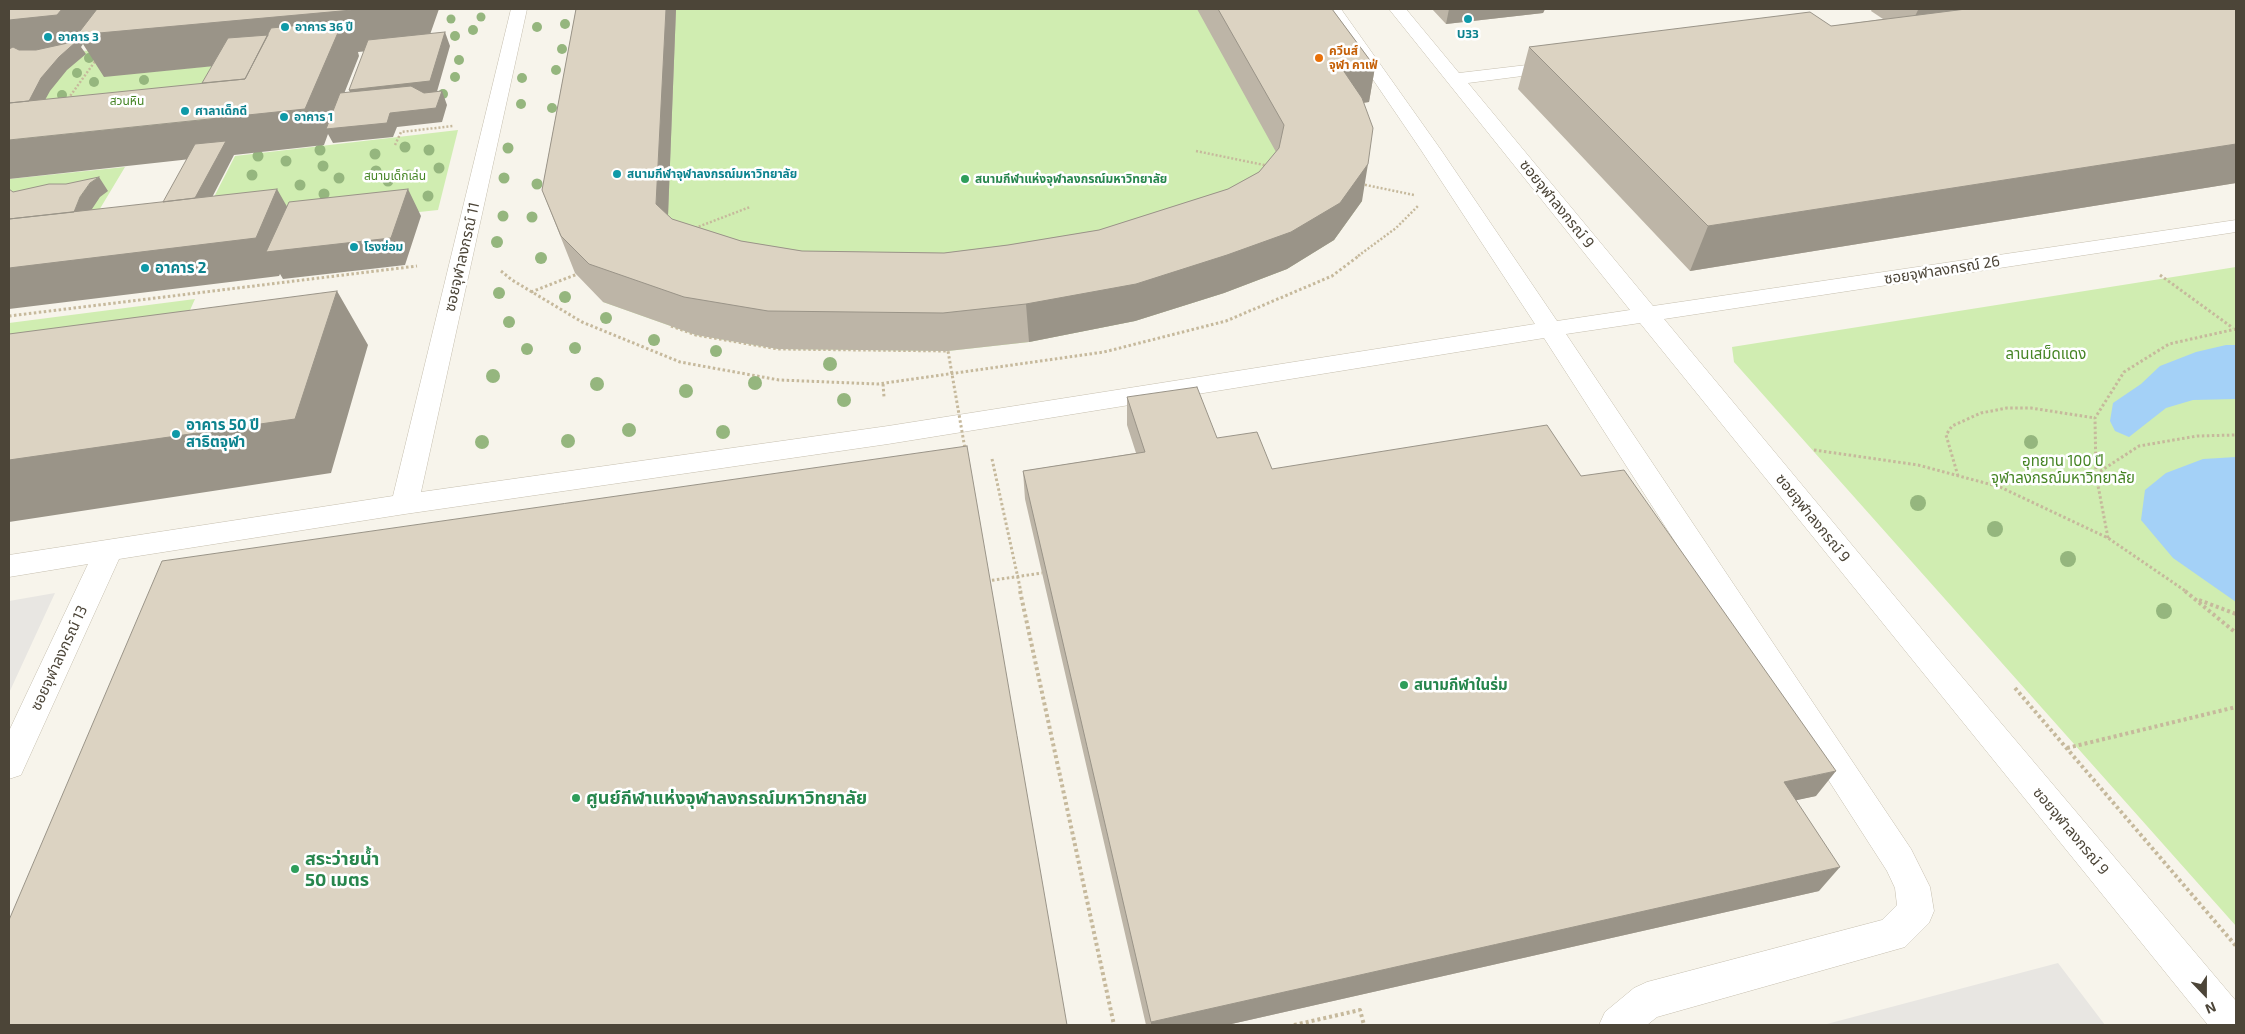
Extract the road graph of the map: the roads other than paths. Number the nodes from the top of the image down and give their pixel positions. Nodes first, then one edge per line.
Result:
1 (519, 9) edge
2 (1333, 9) edge
3 (1397, 9) edge
4 (1581, 64) edge
5 (1455, 79) junction
6 (2236, 226) edge
7 (1648, 314) junction
8 (1551, 329) junction
9 (405, 504) junction
10 (109, 550) junction
11 (9, 566) edge
12 (9, 765) edge
13 (1618, 1025) edge
14 (2232, 1025) edge

1 - 9 street, ซอยจุฬาลงกรณ์ 11
2 - 8 street
3 - 5 street, ซอยจุฬาลงกรณ์ 9
4 - 5 street
5 - 7 street, ซอยจุฬาลงกรณ์ 9
6 - 7 street, ซอยจุฬาลงกรณ์ 26
7 - 8 street, ซอยจุฬาลงกรณ์ 26
7 - 14 street, ซอยจุฬาลงกรณ์ 9
8 - 9 street, ซอยจุฬาลงกรณ์ 26
8 - 13 street
9 - 10 street, ซอยจุฬาลงกรณ์ 26
10 - 11 street, ซอยจุฬาลงกรณ์ 26
10 - 12 street, ซอยจุฬาลงกรณ์ 13

